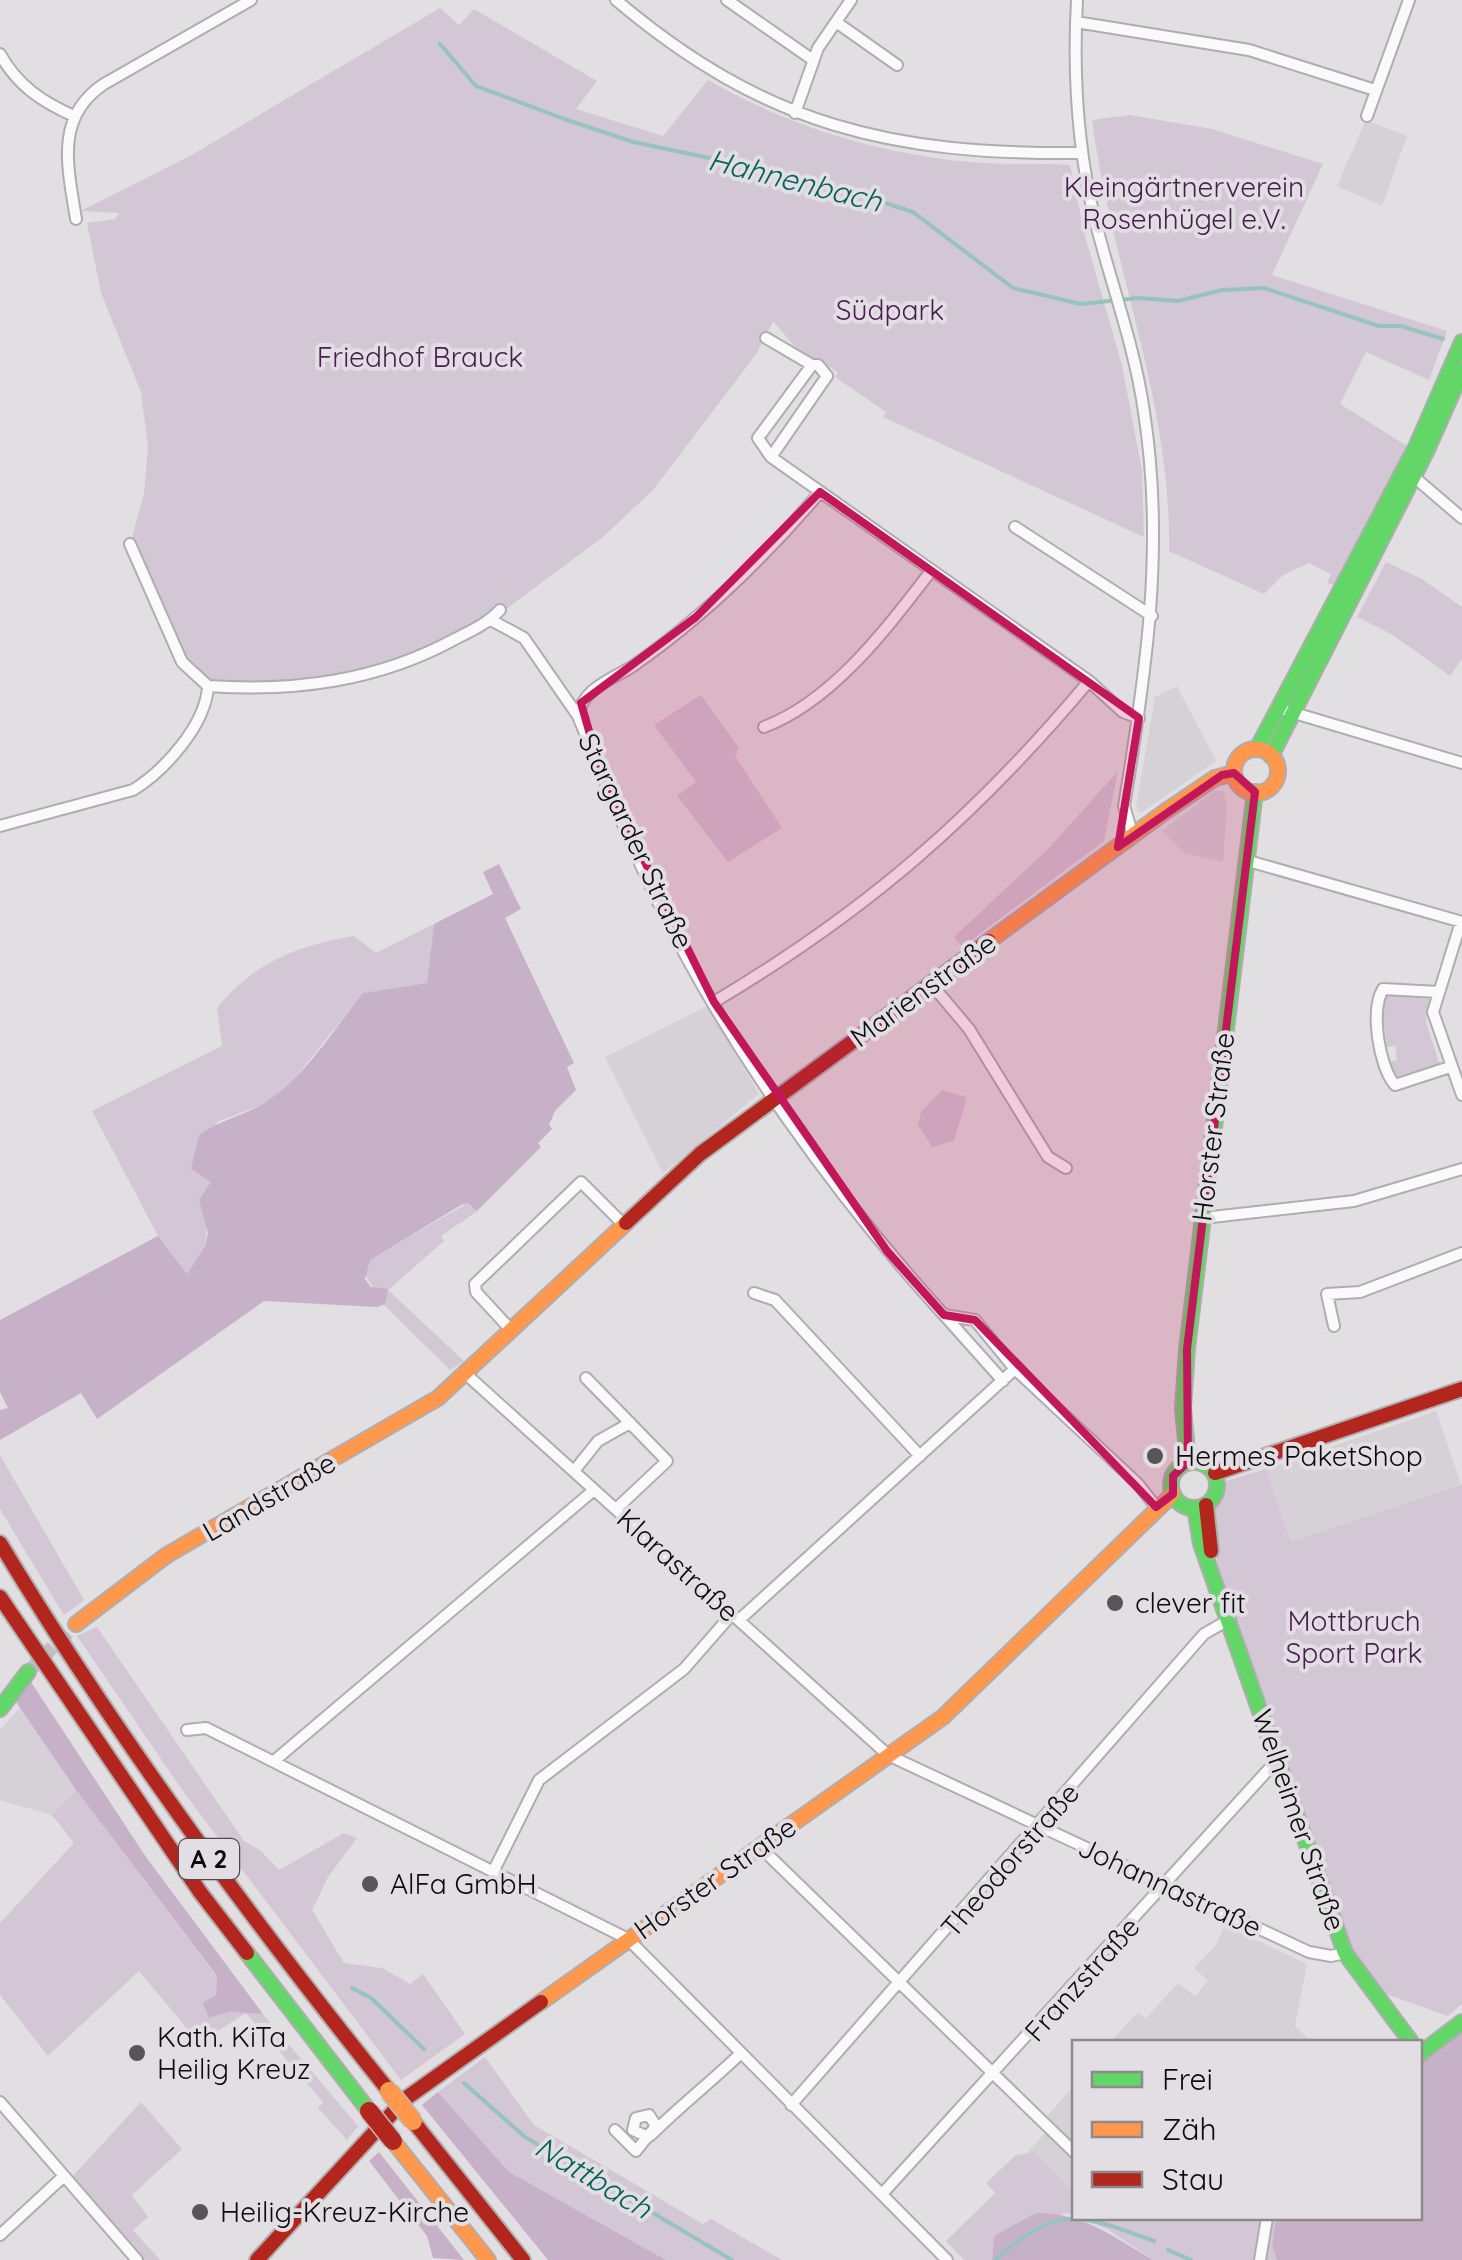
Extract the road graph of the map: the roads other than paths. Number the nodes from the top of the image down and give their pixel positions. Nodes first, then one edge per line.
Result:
1 (251, 0) edge
2 (616, 0) edge
3 (727, 0) edge
4 (851, 0) edge
5 (1076, 0) edge
6 (1409, 0) edge
7 (236, 4) edge
8 (836, 22) junction
9 (1076, 22) junction
10 (0, 54) edge
11 (814, 60) junction
12 (897, 65) dead end
13 (1375, 90) junction
14 (795, 113) junction
15 (74, 116) junction
16 (1367, 116) dead end
17 (1082, 153) junction
18 (76, 219) dead end
19 (766, 338) dead end
20 (1462, 342) edge
21 (812, 366) junction
22 (1462, 371) edge
23 (771, 457) junction
24 (1413, 476) junction
25 (820, 492) junction
26 (1462, 518) edge
27 (1015, 528) dead end
28 (130, 544) dead end
29 (931, 571) junction
30 (500, 610) dead end
31 (1152, 616) junction
32 (491, 620) junction
33 (1090, 681) junction
34 (208, 686) junction
35 (1286, 711) junction
36 (578, 716) junction
37 (1138, 718) junction
38 (764, 727) dead end
39 (1264, 752) junction
40 (1462, 763) edge
41 (1234, 772) junction
42 (1254, 792) junction
43 (0, 826) edge
44 (1133, 836) junction
45 (1245, 860) junction
46 (1461, 922) edge
47 (932, 986) junction
48 (1439, 992) junction
49 (714, 1002) junction
50 (1450, 1067) junction
51 (1462, 1095) edge
52 (776, 1097) junction
53 (1066, 1168) dead end
54 (1462, 1169) edge
55 (1203, 1218) junction
56 (623, 1224) junction
57 (1462, 1253) edge
58 (754, 1293) dead end
59 (944, 1315) junction
60 (1334, 1326) dead end
61 (512, 1331) junction
62 (1015, 1369) junction
63 (467, 1375) junction
64 (586, 1378) dead end
65 (1003, 1380) junction
66 (1462, 1390) edge
67 (630, 1423) junction
68 (920, 1456) junction
69 (1188, 1462) junction
70 (574, 1471) junction
71 (1215, 1473) junction
72 (594, 1490) junction
73 (1173, 1494) junction
74 (1200, 1507) junction
75 (1156, 1508) junction
76 (616, 1509) junction
77 (0, 1544) edge
78 (0, 1598) edge
79 (736, 1617) junction
80 (1230, 1618) junction
81 (76, 1624) tunnel mouth
82 (28, 1672) tunnel mouth
83 (6, 1688) edge
84 (0, 1709) edge
85 (188, 1730) dead end
86 (888, 1755) junction
87 (1278, 1759) junction
88 (274, 1761) junction
89 (1041, 1826) junction
90 (760, 1846) junction
91 (493, 1872) junction
92 (1167, 1885) junction
93 (628, 1939) junction
94 (1338, 1955) junction
95 (900, 1984) junction
96 (1462, 2022) edge
97 (1409, 2040) edge
98 (1422, 2052) edge
99 (740, 2054) junction
100 (995, 2074) junction
101 (0, 2102) edge
102 (791, 2105) junction
103 (614, 2130) dead end
104 (1072, 2150) edge
105 (64, 2176) junction
106 (882, 2194) junction
107 (1266, 2220) edge
108 (0, 2236) edge
109 (137, 2260) edge
110 (257, 2260) edge
111 (488, 2260) edge
112 (523, 2260) edge
113 (947, 2260) edge
114 (1260, 2260) edge

1 - 7 street
2 - 14 street
3 - 11 street
4 - 8 street
5 - 9 street
6 - 13 street
7 - 15 street
8 - 11 street
8 - 12 street
9 - 13 street
9 - 17 street
10 - 15 street
11 - 14 street
13 - 16 street
14 - 17 street
15 - 18 street
17 - 31 street
19 - 21 street
20 - 35 main road
21 - 23 street
21 - 23 street
22 - 24 main road
23 - 25 street
24 - 26 street
24 - 35 main road
25 - 29 street
25 - 36 street, Stargarder Straße
27 - 31 street
28 - 34 street
29 - 33 street
29 - 38 street
30 - 32 street
31 - 37 street
32 - 34 street
32 - 36 street
33 - 37 street
33 - 49 street
34 - 43 street
35 - 39 main road
35 - 40 street
36 - 49 street, Stargarder Straße
37 - 44 street
39 - 41 main road
39 - 42 main road
41 - 42 main road
41 - 44 main road, Marienstraße
42 - 45 main road, Horster Straße
44 - 47 main road, Marienstraße
45 - 46 street
45 - 55 main road, Horster Straße
46 - 48 street
47 - 52 main road, Marienstraße
47 - 53 street
48 - 50 street
48 - 50 street
49 - 52 street, Stargarder Straße
50 - 51 street
52 - 56 main road, Marienstraße
52 - 59 street, Stargarder Straße
54 - 55 street
55 - 69 main road, Horster Straße
56 - 61 main road, Marienstraße
56 - 61 street
57 - 60 street
58 - 68 street
59 - 62 street
59 - 65 street, Stargarder Straße
61 - 63 main road, Marienstraße
62 - 65 street
62 - 75 street
63 - 70 street, Klarastraße
63 - 81 main road, Landstraße
64 - 67 street
65 - 68 street
66 - 71 main road
67 - 70 street
67 - 76 street
68 - 79 street
69 - 71 main road
69 - 73 main road
70 - 72 street, Klarastraße
71 - 74 main road
72 - 76 street, Klarastraße
72 - 88 street
73 - 74 main road
73 - 75 main road, Horster Straße
74 - 80 main road, Welheimer Straße
75 - 86 main road, Horster Straße
76 - 79 street, Klarastraße
77 - 112 main road, A 2, bridge
78 - 111 main road, A 2, bridge
79 - 86 street, Klarastraße
79 - 91 street
80 - 87 main road, Welheimer Straße
80 - 89 street, Theodorstraße
82 - 83 main road
83 - 84 main road
85 - 88 street
86 - 89 street, Johannastraße
86 - 90 main road, Horster Straße
87 - 92 street, Franzstraße
87 - 94 main road, Welheimer Straße
88 - 91 street
89 - 92 street, Johannastraße
89 - 95 street, Theodorstraße
90 - 93 main road, Horster Straße
90 - 95 street
91 - 93 street
92 - 94 street, Johannastraße
92 - 100 street, Franzstraße
93 - 99 street
93 - 110 main road, Horster Straße
94 - 97 main road, Welheimer Straße
95 - 100 street
95 - 102 street, Theodorstraße
96 - 98 main road
99 - 102 street
99 - 103 street
100 - 104 street
100 - 106 street, Franzstraße
101 - 105 street
102 - 106 street
105 - 108 street
105 - 109 street
106 - 113 street
107 - 114 street

